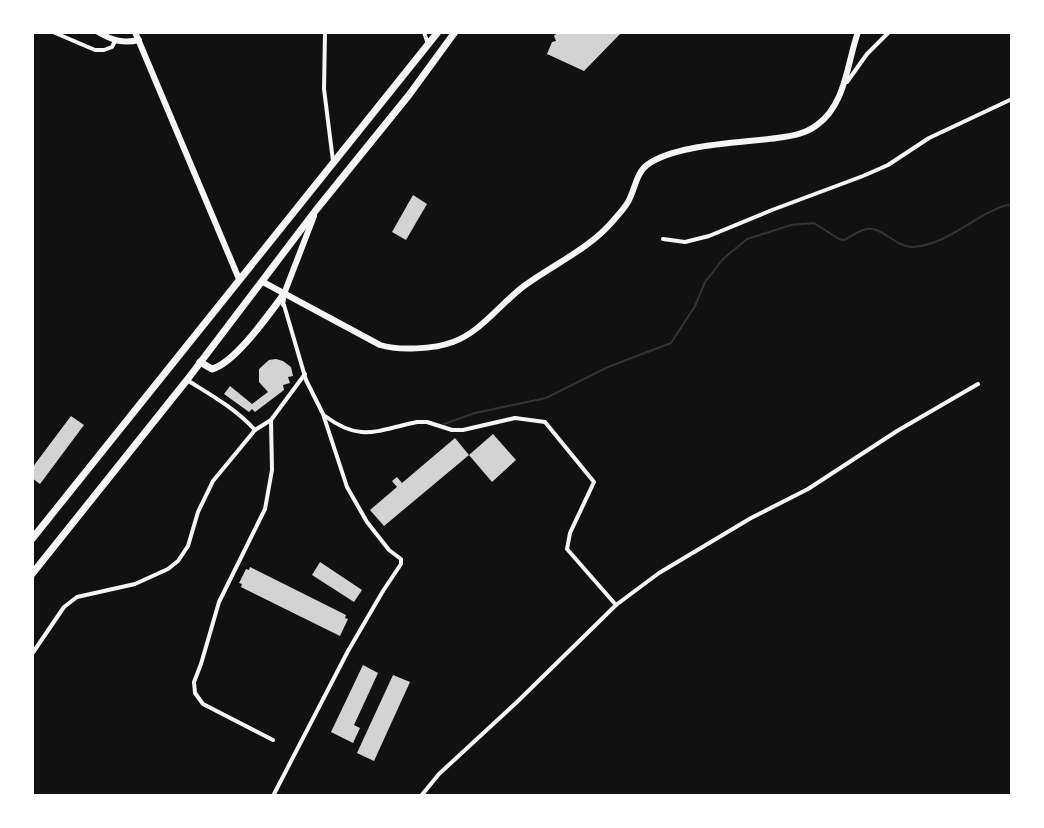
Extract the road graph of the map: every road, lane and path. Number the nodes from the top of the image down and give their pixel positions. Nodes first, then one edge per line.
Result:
1 (53, 32) edge
2 (98, 32) edge
3 (135, 32) edge
4 (325, 32) edge
5 (424, 32) edge
6 (438, 32) edge
7 (455, 32) edge
8 (858, 32) edge
9 (889, 32) edge
10 (139, 40) junction
11 (115, 41) junction
12 (429, 46) junction
13 (843, 87) junction
14 (1012, 99) edge
15 (334, 164) junction
16 (316, 210) junction
17 (663, 239) dead end
18 (239, 279) junction
19 (263, 282) junction
20 (284, 294) junction
21 (200, 362) junction
22 (305, 374) junction
23 (187, 380) junction
24 (978, 384) dead end
25 (323, 414) junction
26 (271, 420) junction
27 (255, 430) junction
28 (32, 539) edge
29 (32, 574) edge
30 (616, 605) junction
31 (32, 654) edge
32 (273, 740) dead end
33 (273, 796) edge
34 (421, 796) edge

1 - 11 street
2 - 11 main road
3 - 10 main road
4 - 15 street
5 - 12 street
6 - 12 highway
7 - 16 highway
8 - 13 main road
9 - 13 street
10 - 11 main road
10 - 18 main road
12 - 15 highway
13 - 20 main road
14 - 17 street
15 - 18 highway
16 - 19 highway
16 - 20 main road
18 - 28 highway
19 - 20 main road
19 - 21 highway
20 - 21 highway
20 - 22 street
21 - 23 highway
22 - 25 street
22 - 26 street
23 - 27 street
23 - 29 highway
24 - 30 street
25 - 30 street
25 - 33 street
26 - 27 street
26 - 32 street
27 - 31 street
30 - 34 street

